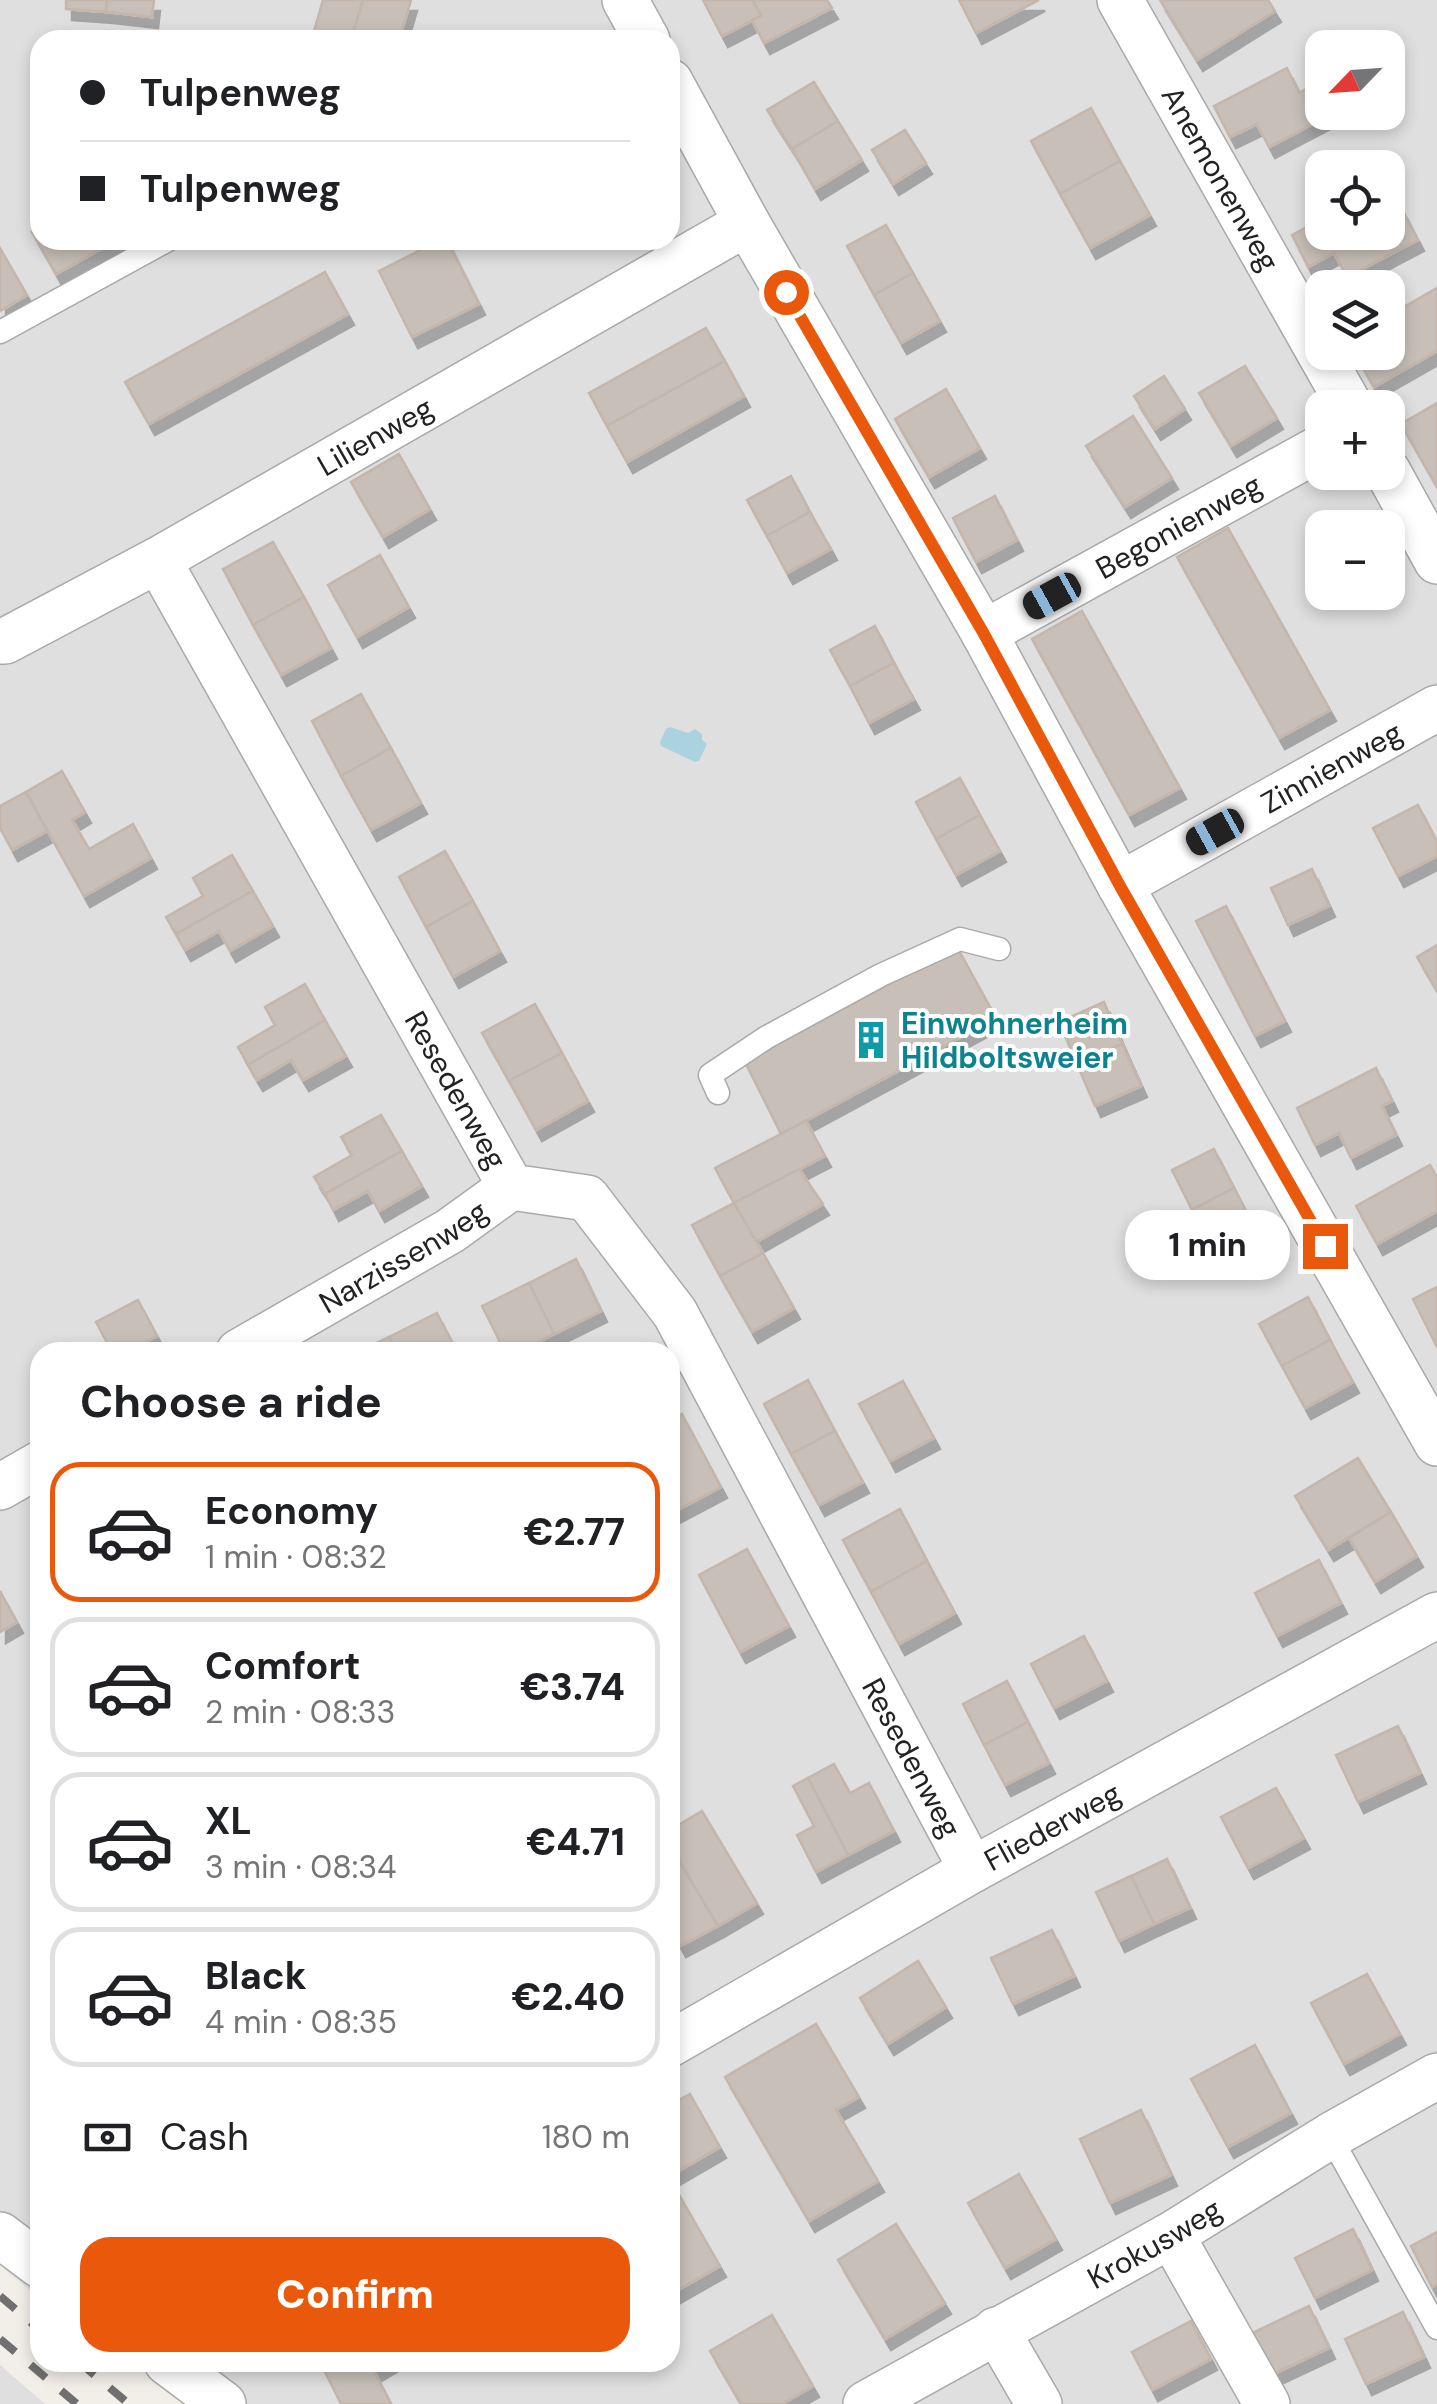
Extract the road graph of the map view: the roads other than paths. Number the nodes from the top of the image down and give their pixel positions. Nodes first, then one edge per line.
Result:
1 (625, 0) edge
2 (1120, 0) edge
3 (642, 30) edge
4 (680, 100) edge
5 (747, 223) junction
6 (150, 250) edge
7 (0, 332) edge
8 (1342, 390) edge
9 (1305, 456) edge
10 (1398, 490) edge
11 (158, 560) junction
12 (1437, 561) edge
13 (984, 634) junction
14 (0, 641) edge
15 (1437, 708) edge
16 (1120, 886) junction
17 (999, 950) dead end
18 (718, 1094) dead end
19 (511, 1187) junction
20 (256, 1342) edge
21 (1437, 1443) edge
22 (30, 1470) edge
23 (0, 1487) edge
24 (1437, 1615) edge
25 (972, 1870) junction
26 (680, 2038) edge
27 (1437, 2076) edge
28 (1330, 2136) junction
29 (0, 2234) edge
30 (1172, 2235) junction
31 (30, 2257) edge
32 (1437, 2328) edge
33 (996, 2330) junction
34 (181, 2372) edge
35 (223, 2404) edge
36 (866, 2404) edge
37 (1039, 2404) edge
38 (1267, 2404) edge

1 - 3 street
2 - 8 street, Anemonenweg
4 - 5 street
5 - 11 street, Lilienweg
5 - 13 street
6 - 7 lane
9 - 13 street, Begonienweg
10 - 12 street
11 - 14 street, Lilienweg
11 - 19 street, Resedenweg
13 - 16 street
15 - 16 street, Zinnienweg
16 - 21 street
17 - 18 lane
19 - 20 street, Narzissenweg
19 - 25 street, Resedenweg
22 - 23 street
24 - 25 street, Fliederweg
25 - 26 street, Fliederweg
27 - 28 street, Krokusweg
28 - 30 street, Krokusweg
28 - 32 lane
29 - 31 street
30 - 33 street, Krokusweg
30 - 38 street
33 - 36 street, Krokusweg
33 - 37 street
34 - 35 street

